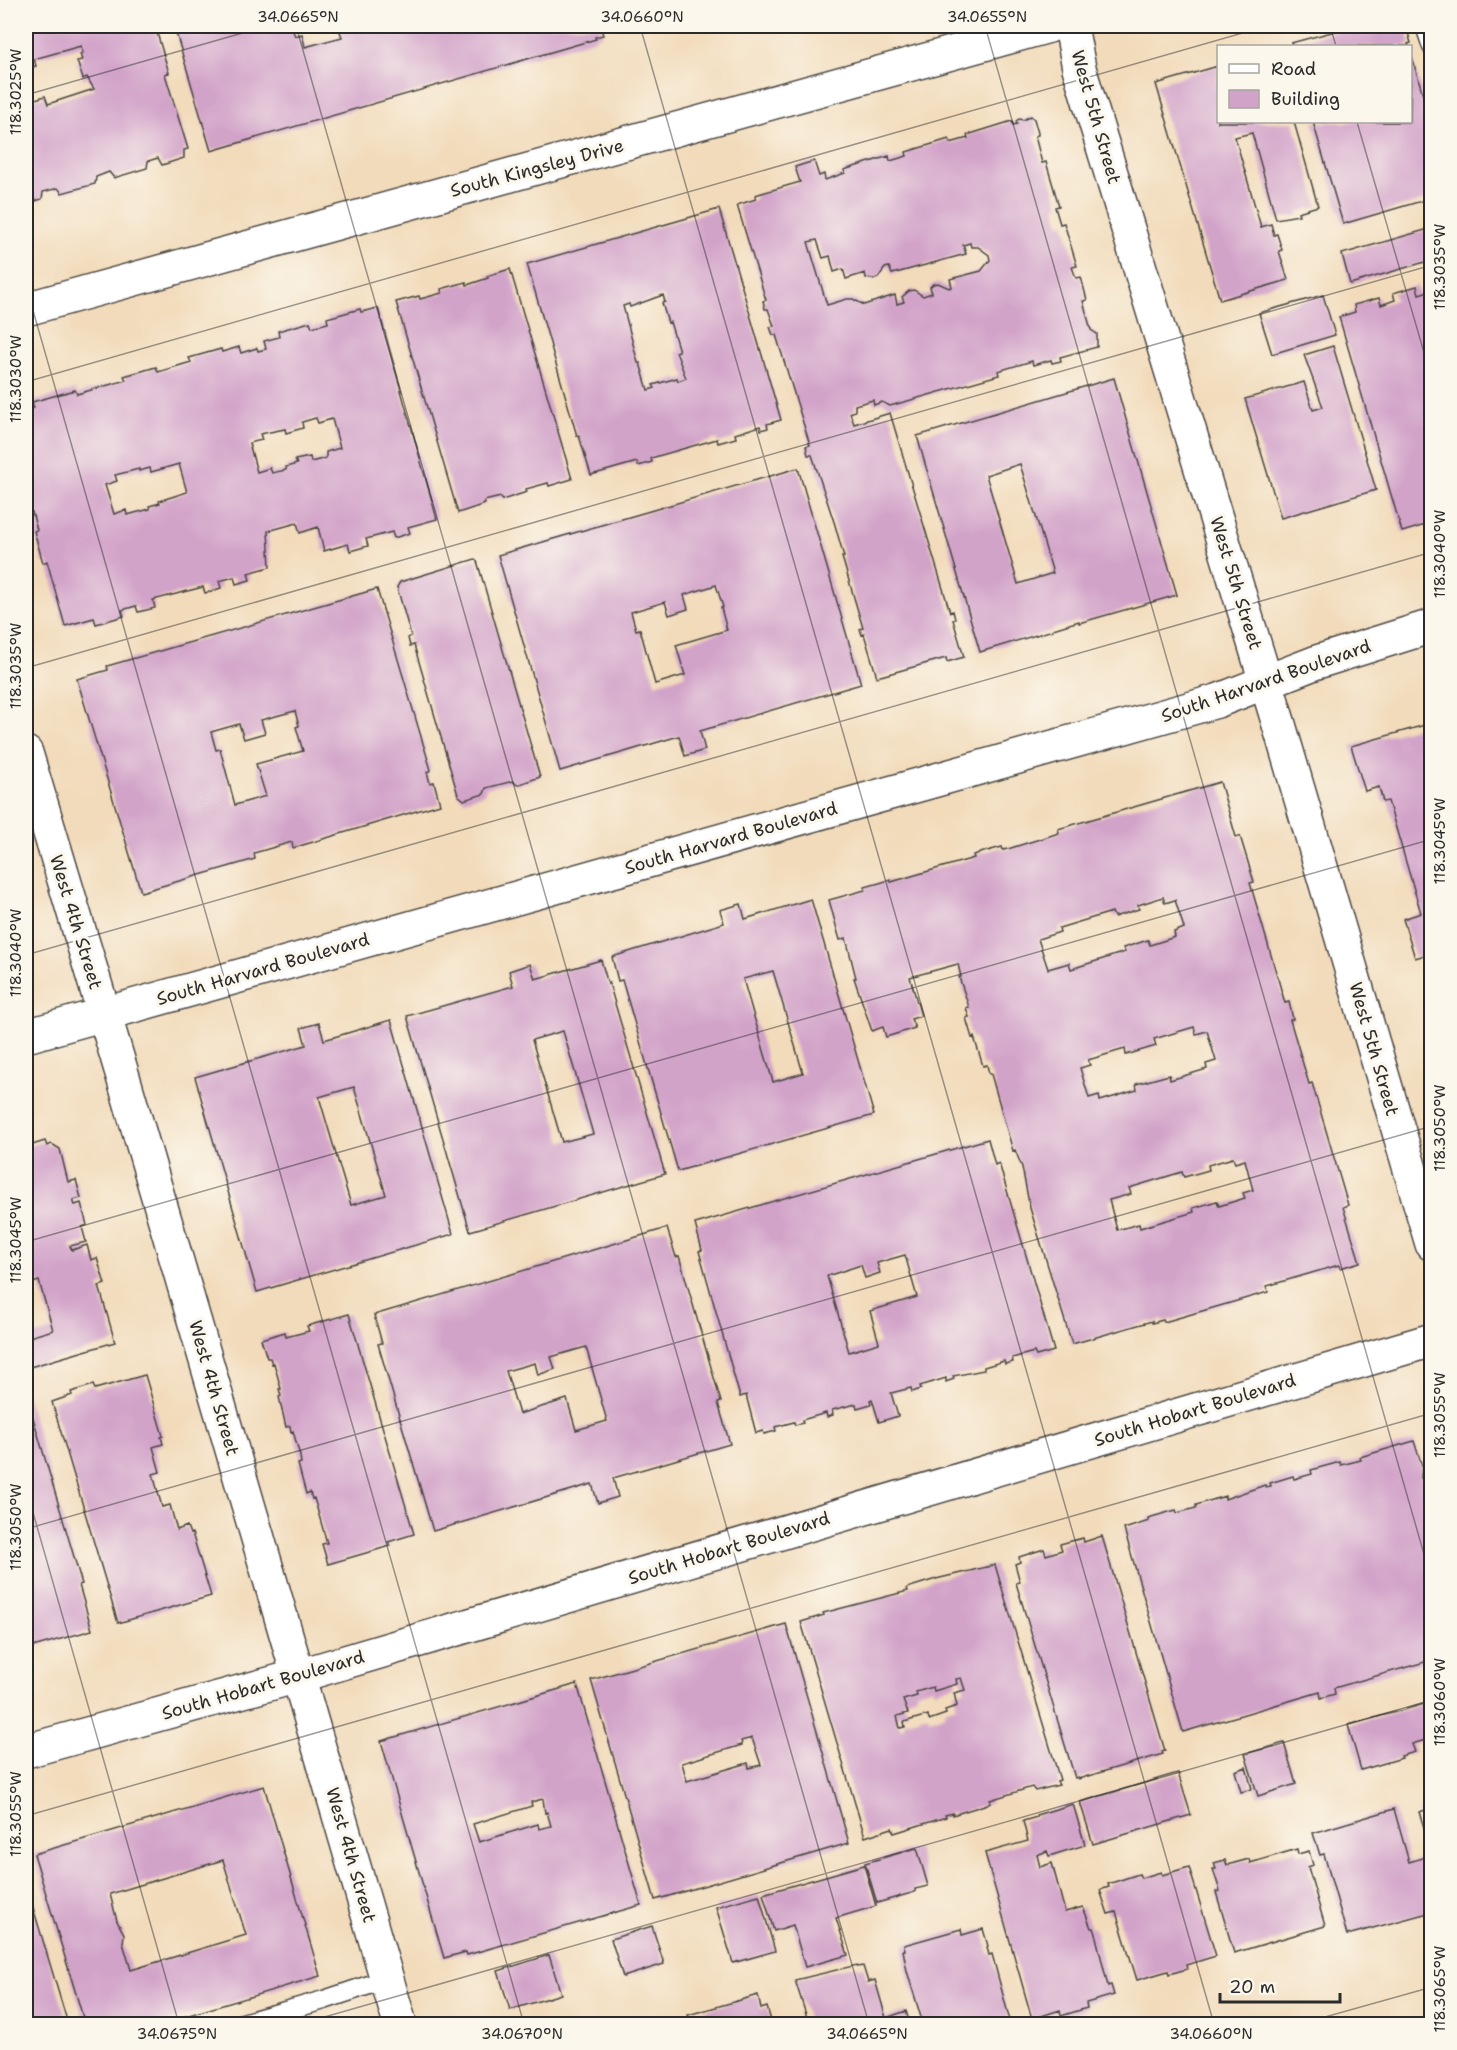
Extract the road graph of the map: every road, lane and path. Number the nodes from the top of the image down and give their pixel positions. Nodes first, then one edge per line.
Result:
1 (1049, 26) edge
2 (1071, 26) edge
3 (1425, 26) edge
4 (1431, 47) edge
5 (26, 309) edge
6 (1431, 626) edge
7 (1265, 681) junction
8 (26, 753) edge
9 (104, 1014) junction
10 (26, 1036) edge
11 (1431, 1244) edge
12 (1431, 1340) edge
13 (298, 1676) junction
14 (26, 1751) edge
15 (387, 1979) junction
16 (239, 2025) edge
17 (400, 2025) edge

1 - 5 street, South Kingsley Drive
2 - 7 street, West 5th Street
3 - 4 lane
6 - 7 street, South Harvard Boulevard
7 - 9 street, South Harvard Boulevard
7 - 11 street, West 5th Street
8 - 9 street, West 4th Street
9 - 10 street, South Harvard Boulevard
9 - 13 street, West 4th Street
12 - 13 street, South Hobart Boulevard
13 - 14 street, South Hobart Boulevard
13 - 15 street, West 4th Street
15 - 16 lane
15 - 17 street, West 4th Street

